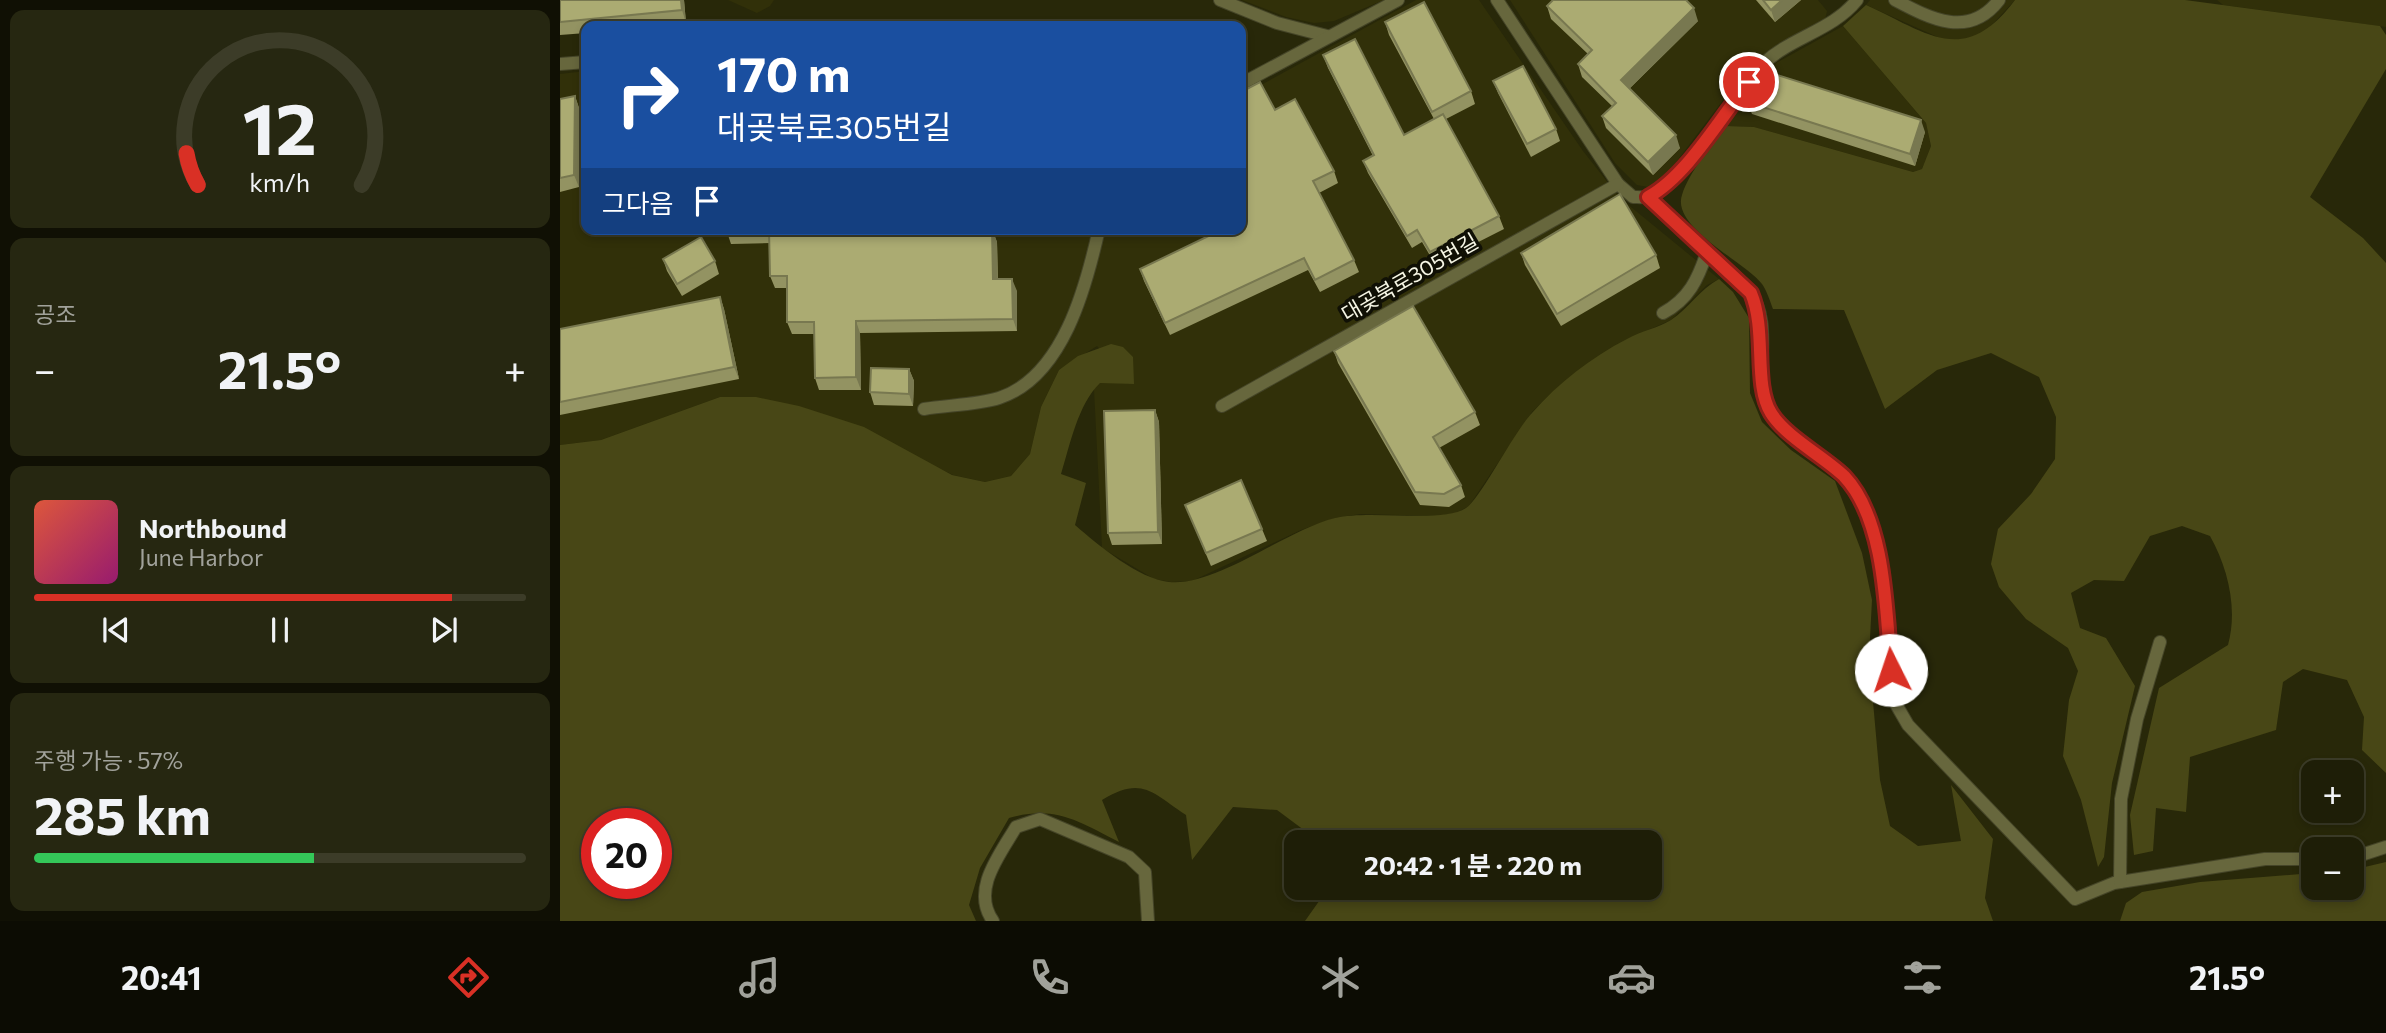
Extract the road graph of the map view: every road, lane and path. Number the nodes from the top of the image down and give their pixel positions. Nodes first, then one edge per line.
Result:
1 (1220, 0) edge
2 (1398, 0) edge
3 (1497, 0) edge
4 (1857, 0) edge
5 (1895, 0) edge
6 (1999, 0) edge
7 (1327, 36) junction
8 (581, 62) edge
9 (560, 64) edge
10 (1246, 81) edge
11 (1618, 184) junction
12 (1648, 197) junction
13 (1097, 235) edge
14 (1707, 252) junction
15 (1663, 313) dead end
16 (1222, 406) dead end
17 (924, 409) dead end
18 (2160, 642) dead end
19 (2386, 847) edge
20 (2364, 854) edge
21 (2301, 859) edge
22 (2120, 883) junction
23 (993, 921) edge
24 (1148, 921) edge

1 - 7 lane
2 - 7 lane
3 - 11 lane
4 - 12 lane
5 - 6 lane
7 - 10 lane
8 - 9 lane
11 - 12 lane
11 - 16 lane, 대곶북로305번길
12 - 14 lane
13 - 17 lane
14 - 15 lane
14 - 22 lane
18 - 22 lane
19 - 20 lane
21 - 22 lane
23 - 24 lane

